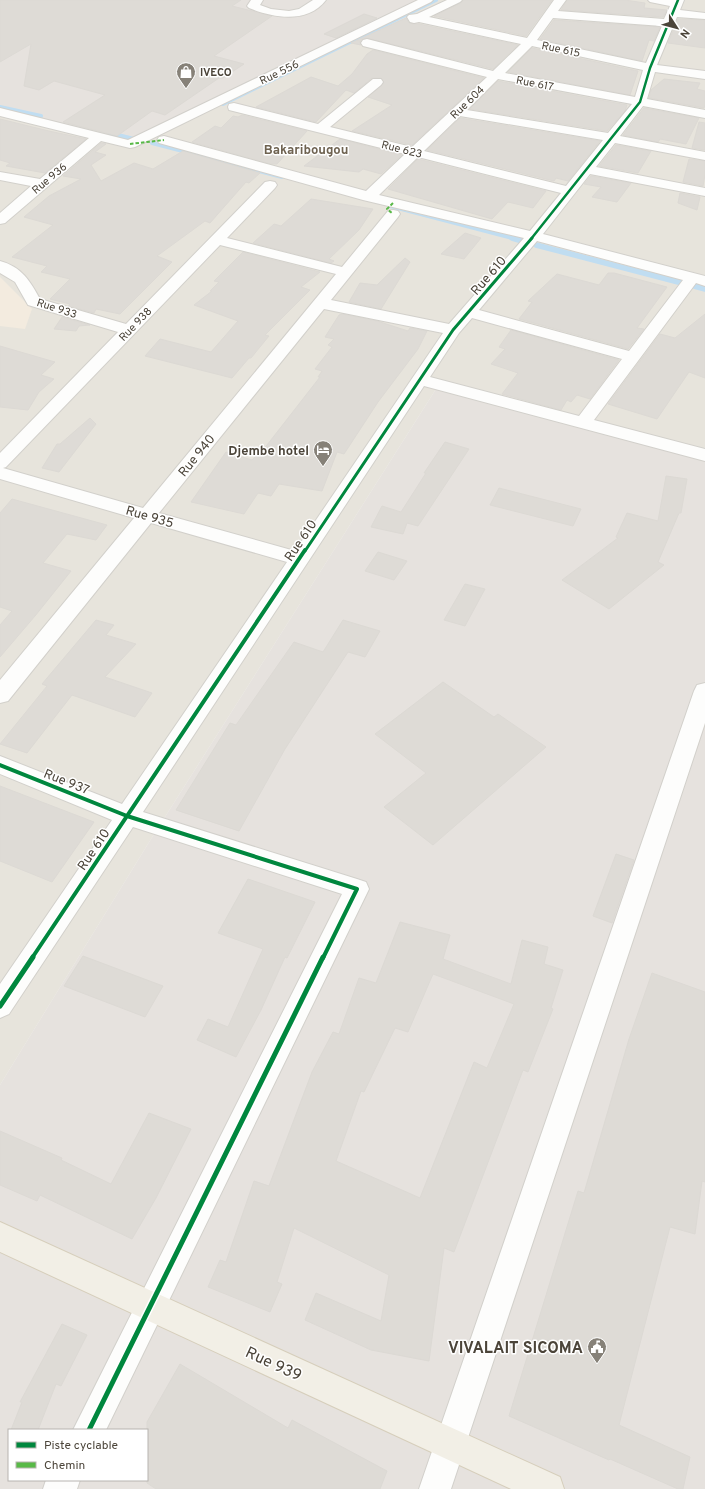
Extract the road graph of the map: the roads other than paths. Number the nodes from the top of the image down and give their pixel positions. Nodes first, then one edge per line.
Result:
1 (257, 0) edge
2 (320, 0) edge
3 (427, 0) edge
4 (456, 0) edge
5 (560, 0) edge
6 (654, 0) edge
7 (674, 10) edge
8 (550, 14) junction
9 (705, 16) edge
10 (407, 17) junction
11 (386, 34) dead end
12 (530, 42) junction
13 (367, 43) junction
14 (353, 50) dead end
15 (650, 68) junction
16 (495, 75) junction
17 (705, 75) edge
18 (377, 82) dead end
19 (248, 100) dead end
20 (640, 102) junction
21 (209, 106) junction
22 (229, 109) junction
23 (0, 112) edge
24 (457, 112) junction
25 (705, 114) edge
26 (320, 128) junction
27 (99, 136) junction
28 (612, 138) junction
29 (415, 152) junction
30 (705, 156) edge
31 (587, 169) junction
32 (0, 176) edge
33 (42, 184) junction
34 (270, 185) dead end
35 (570, 191) junction
36 (705, 192) edge
37 (368, 197) junction
38 (393, 214) dead end
39 (0, 220) edge
40 (534, 236) junction
41 (216, 240) junction
42 (0, 266) edge
43 (345, 272) junction
44 (698, 280) edge
45 (320, 303) junction
46 (469, 312) junction
47 (129, 330) junction
48 (453, 330) junction
49 (633, 357) junction
50 (420, 380) junction
51 (583, 423) junction
52 (705, 455) edge
53 (0, 463) edge
54 (0, 473) edge
55 (147, 515) junction
56 (299, 559) junction
57 (705, 691) edge
58 (0, 695) edge
59 (0, 765) edge
60 (127, 816) junction
61 (0, 1006) edge
62 (0, 1237) edge
63 (150, 1306) junction
64 (89, 1429) edge
65 (450, 1444) junction
66 (435, 1489) edge
67 (548, 1489) edge

1 - 2 street
3 - 10 street, Rue 556
4 - 10 street
5 - 8 street, Rue 604
6 - 7 street
7 - 8 street
7 - 9 street
7 - 15 street
8 - 12 street, Rue 604
10 - 12 street, Rue 615
10 - 21 street, Rue 556
11 - 13 street
12 - 15 street, Rue 615
12 - 16 street, Rue 604
13 - 14 street
13 - 16 street, Rue 617
15 - 17 street, Rue 615
15 - 20 street
16 - 20 street, Rue 617
16 - 24 street, Rue 604
18 - 26 street
19 - 22 street
20 - 25 street, Rue 617
20 - 28 street, Rue 610
21 - 22 street, Rue 623
21 - 27 street, Rue 556
22 - 26 street, Rue 623
22 - 37 street
23 - 27 street
24 - 28 street
24 - 29 street, Rue 604
26 - 29 street, Rue 623
27 - 33 street, Rue 936
28 - 30 street
28 - 31 street, Rue 610
29 - 35 street, Rue 623
29 - 37 street, Rue 604
31 - 35 street, Rue 610
31 - 36 street
32 - 33 street
33 - 39 street, Rue 936
34 - 41 street, Rue 938
35 - 40 street, Rue 610
37 - 40 street
38 - 43 street, Rue 940
40 - 44 street
40 - 46 street, Rue 610
41 - 43 street
41 - 47 street, Rue 938
42 - 47 street, Rue 933
43 - 45 street, Rue 940
44 - 49 street
45 - 48 street
45 - 55 street, Rue 940
46 - 48 street, Rue 610
46 - 49 street
47 - 53 street, Rue 938
48 - 50 street, Rue 610
49 - 51 street
50 - 51 street
50 - 56 street, Rue 610
51 - 52 street
54 - 55 street, Rue 935
55 - 56 street, Rue 935
55 - 58 street, Rue 940
56 - 60 street, Rue 610
57 - 65 street
59 - 60 street, Rue 937
60 - 61 street, Rue 610
60 - 63 street, Rue 937
62 - 63 main road, Rue 939
63 - 64 street
63 - 65 main road, Rue 939
65 - 66 street
65 - 67 main road, Rue 939

